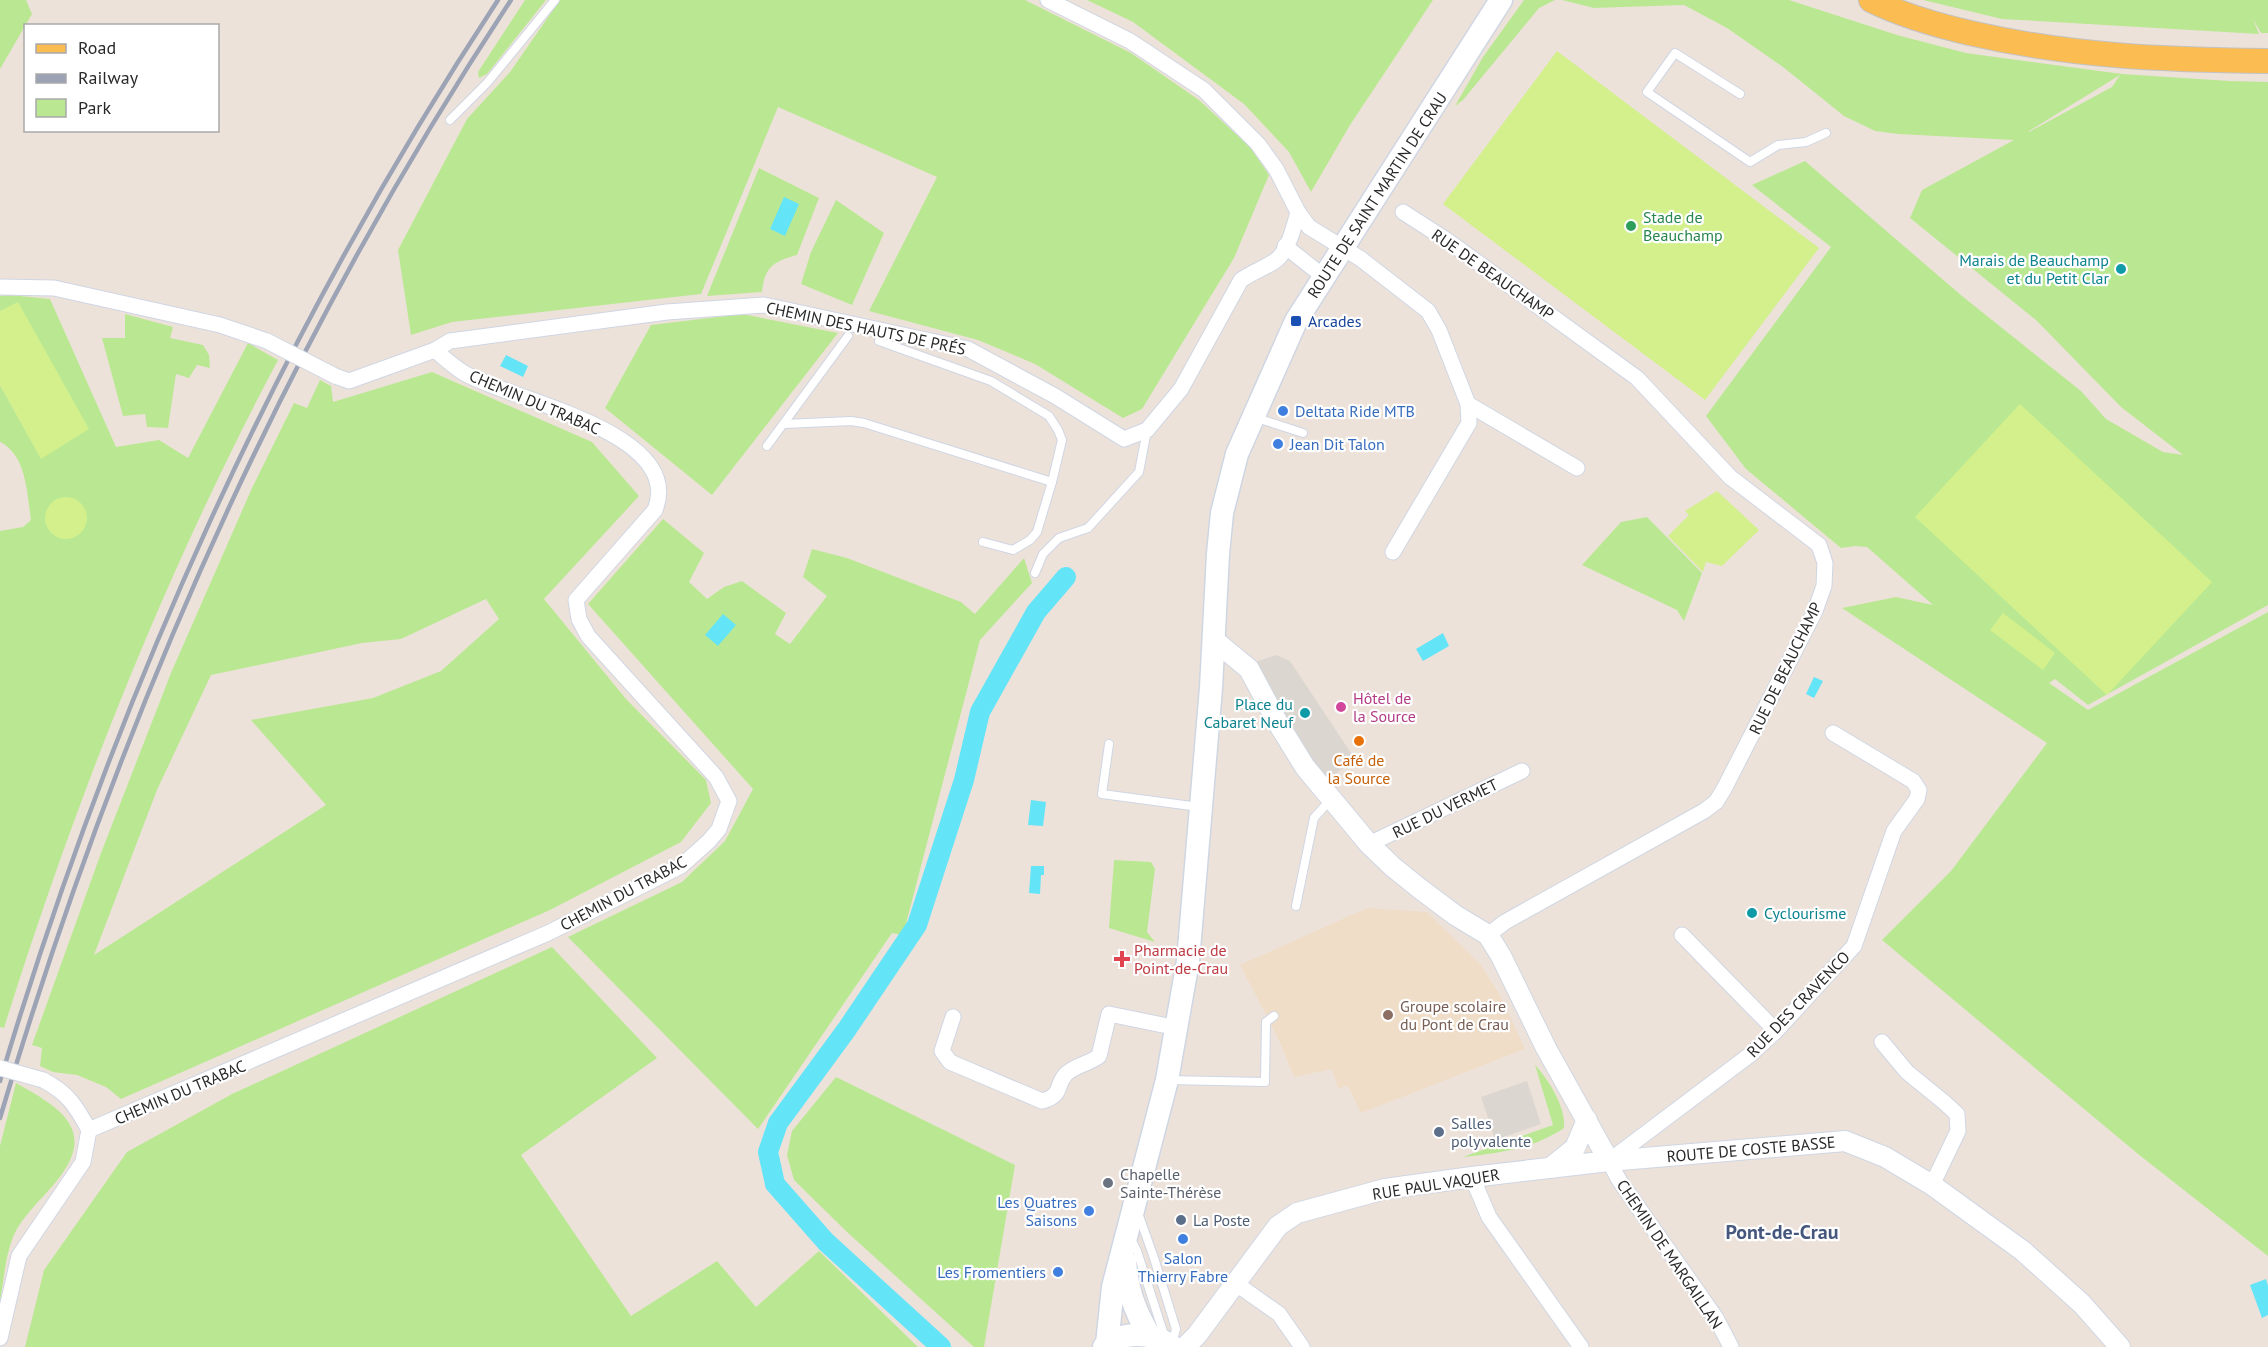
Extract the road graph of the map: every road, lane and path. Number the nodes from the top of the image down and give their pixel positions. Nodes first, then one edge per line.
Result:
1 (555, 0) edge
2 (1048, 0) edge
3 (1501, 0) edge
4 (1870, 2) edge
5 (2268, 61) edge
6 (1740, 94) dead end
7 (450, 120) dead end
8 (1826, 133) dead end
9 (1298, 212) junction
10 (1403, 212) dead end
11 (1335, 243) junction
12 (1285, 246) junction
13 (1324, 277) junction
14 (0, 287) edge
15 (853, 331) junction
16 (879, 341) dead end
17 (435, 350) junction
18 (1468, 404) junction
19 (1252, 416) junction
20 (784, 424) junction
21 (1147, 430) junction
22 (1303, 433) dead end
23 (767, 446) dead end
24 (1577, 468) dead end
25 (1052, 482) junction
26 (983, 542) dead end
27 (1393, 552) dead end
28 (1035, 573) dead end
29 (1214, 640) junction
30 (1833, 733) dead end
31 (1109, 744) dead end
32 (1522, 771) dead end
33 (1330, 800) junction
34 (1200, 807) junction
35 (1369, 844) junction
36 (1296, 906) dead end
37 (1682, 935) dead end
38 (1488, 936) junction
39 (1274, 1016) dead end
40 (953, 1017) dead end
41 (1177, 1028) junction
42 (1776, 1030) junction
43 (1882, 1042) dead end
44 (0, 1068) edge
45 (1167, 1080) junction
46 (1587, 1119) junction
47 (89, 1130) junction
48 (1609, 1161) junction
49 (1548, 1169) junction
50 (1472, 1177) junction
51 (1932, 1185) junction
52 (1135, 1206) junction
53 (1126, 1239) junction
54 (1235, 1283) junction
55 (0, 1338) edge
56 (1169, 1344) edge
57 (2111, 1344) edge
58 (1106, 1345) edge
59 (1302, 1347) edge
60 (1581, 1347) edge
61 (1731, 1347) edge

1 - 7 lane
2 - 9 street
3 - 11 main road, ROUTE DE SAINT MARTIN DE CRAU
4 - 5 main road
6 - 8 lane
9 - 11 street
9 - 12 street
10 - 38 street, RUE DE BEAUCHAMP
11 - 13 main road, ROUTE DE SAINT MARTIN DE CRAU
11 - 18 street
12 - 13 street
12 - 21 street
13 - 19 main road, ROUTE DE SAINT MARTIN DE CRAU
14 - 17 street, CHEMIN DES HAUTS DE PRÉS, bridge
15 - 17 street, CHEMIN DES HAUTS DE PRÉS
15 - 20 lane
15 - 21 street, CHEMIN DES HAUTS DE PRÉS
16 - 25 lane
17 - 47 street, CHEMIN DU TRABAC
18 - 24 street
18 - 27 street
19 - 22 lane
19 - 29 main road, ROUTE DE SAINT MARTIN DE CRAU
20 - 23 lane
20 - 25 lane
21 - 28 lane
25 - 26 lane
29 - 33 street
29 - 34 main road, ROUTE DE SAINT MARTIN DE CRAU
30 - 42 street, RUE DES CRAVENCO
31 - 34 lane
32 - 35 street, RUE DU VERMET
33 - 35 street
33 - 36 lane
34 - 41 main road, ROUTE DE SAINT MARTIN DE CRAU
35 - 38 street
37 - 42 street
38 - 46 street
39 - 45 lane
40 - 41 street
41 - 45 main road, ROUTE DE SAINT MARTIN DE CRAU
42 - 48 street, RUE DES CRAVENCO
43 - 51 street
44 - 47 street, bridge
45 - 52 main road, ROUTE DE SAINT MARTIN DE CRAU
46 - 48 street
46 - 49 street
47 - 55 street
48 - 49 street, RUE PAUL VAQUER
48 - 51 street, ROUTE DE COSTE BASSE
48 - 61 street, CHEMIN DE MARGAILLAN
49 - 50 street, RUE PAUL VAQUER
50 - 54 street, RUE PAUL VAQUER
50 - 60 street
51 - 57 street, ROUTE DE COSTE BASSE
52 - 53 main road, ROUTE DE SAINT MARTIN DE CRAU
52 - 56 lane
53 - 56 main road, ROUTE DE SAINT MARTIN DE CRAU
53 - 58 main road, ROUTE DE SAINT MARTIN DE CRAU
54 - 56 street, RUE PAUL VAQUER
54 - 59 street
56 - 58 main road

